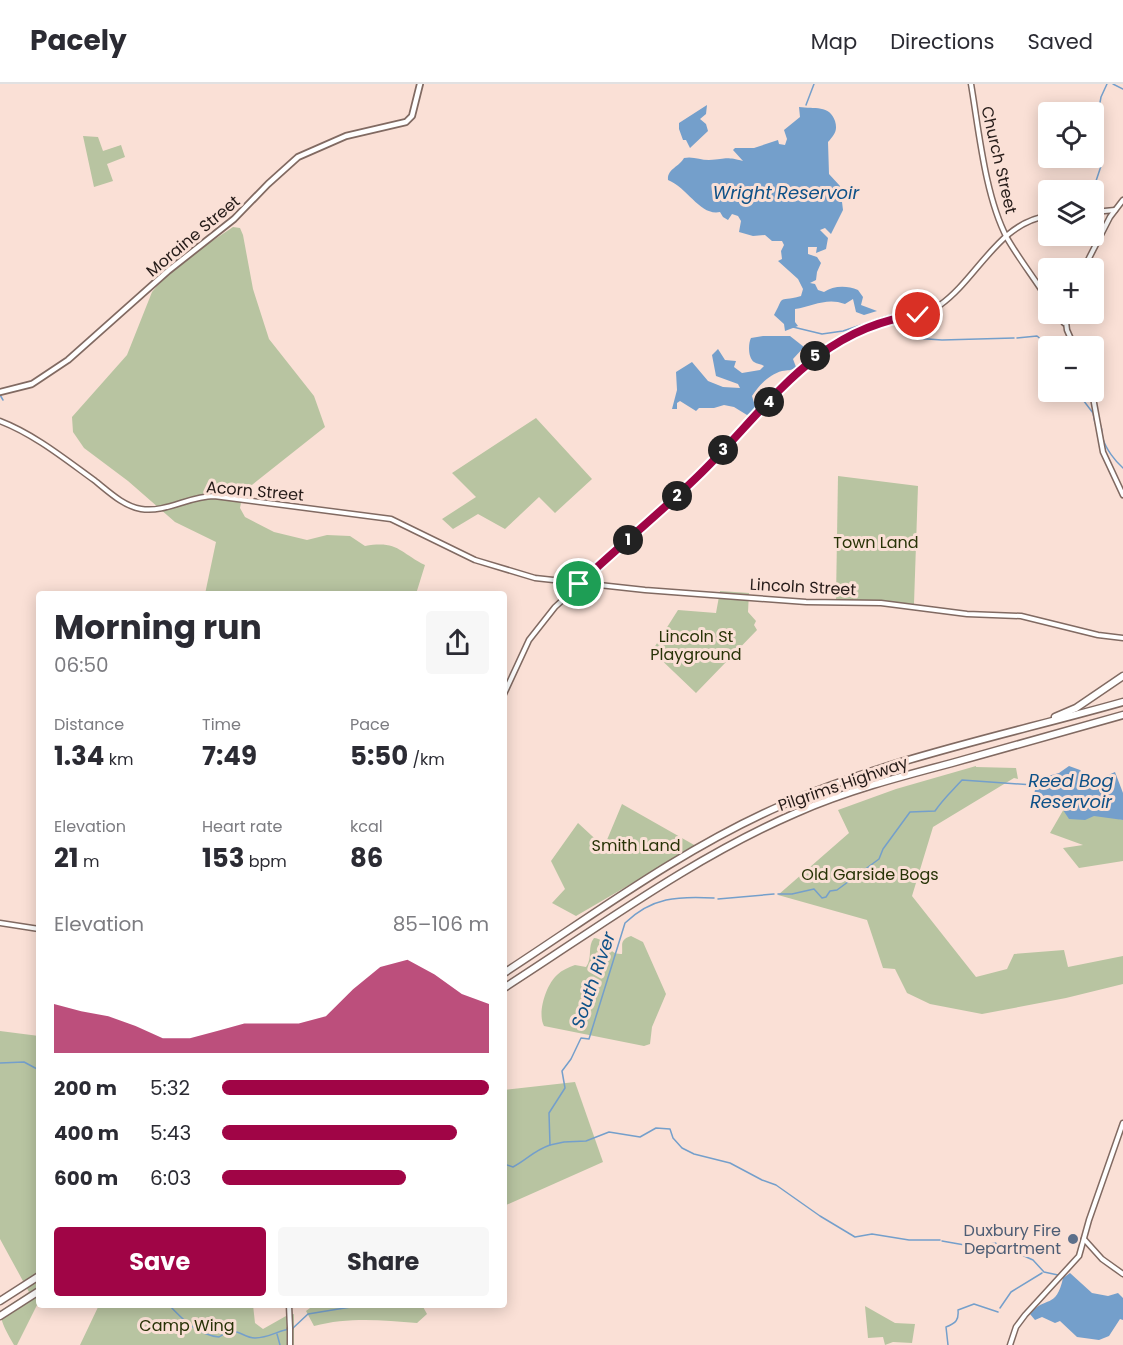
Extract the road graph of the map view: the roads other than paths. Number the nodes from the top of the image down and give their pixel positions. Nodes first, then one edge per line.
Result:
1 (420, 84) edge
2 (971, 84) edge
3 (1123, 200) edge
4 (1115, 210) junction
5 (1104, 211) edge
6 (1038, 218) edge
7 (1007, 237) junction
8 (1089, 258) edge
9 (1038, 285) edge
10 (0, 392) edge
11 (1094, 402) edge
12 (0, 421) edge
13 (1123, 495) edge
14 (481, 563) joint
15 (579, 584) junction
16 (1123, 638) edge
17 (1123, 676) edge
18 (507, 688) edge
19 (1123, 702) edge
20 (1123, 715) edge
21 (1029, 728) junction
22 (2, 923) edge
23 (36, 929) edge
24 (507, 971) edge
25 (507, 986) edge
26 (1123, 1123) edge
27 (1084, 1239) junction
28 (1123, 1274) edge
29 (36, 1278) edge
30 (36, 1293) edge
31 (0, 1301) edge
32 (289, 1308) edge
33 (0, 1316) edge
34 (290, 1345) edge
35 (1010, 1345) edge

1 - 10 main road, Moraine Street
2 - 7 main road, Church Street
3 - 4 main road
4 - 5 main road
4 - 8 main road
6 - 7 main road
7 - 9 main road, Church Street
7 - 15 main road
11 - 13 main road
12 - 14 main road, Acorn Street
14 - 15 main road, Lincoln Street
15 - 16 main road, Lincoln Street
15 - 18 main road
17 - 21 highway
19 - 21 highway, Pilgrims Highway
20 - 25 highway, Pilgrims Highway
21 - 24 highway, Pilgrims Highway
22 - 23 main road
26 - 27 main road
27 - 28 main road
27 - 35 main road
29 - 31 highway
30 - 33 highway
32 - 34 main road

